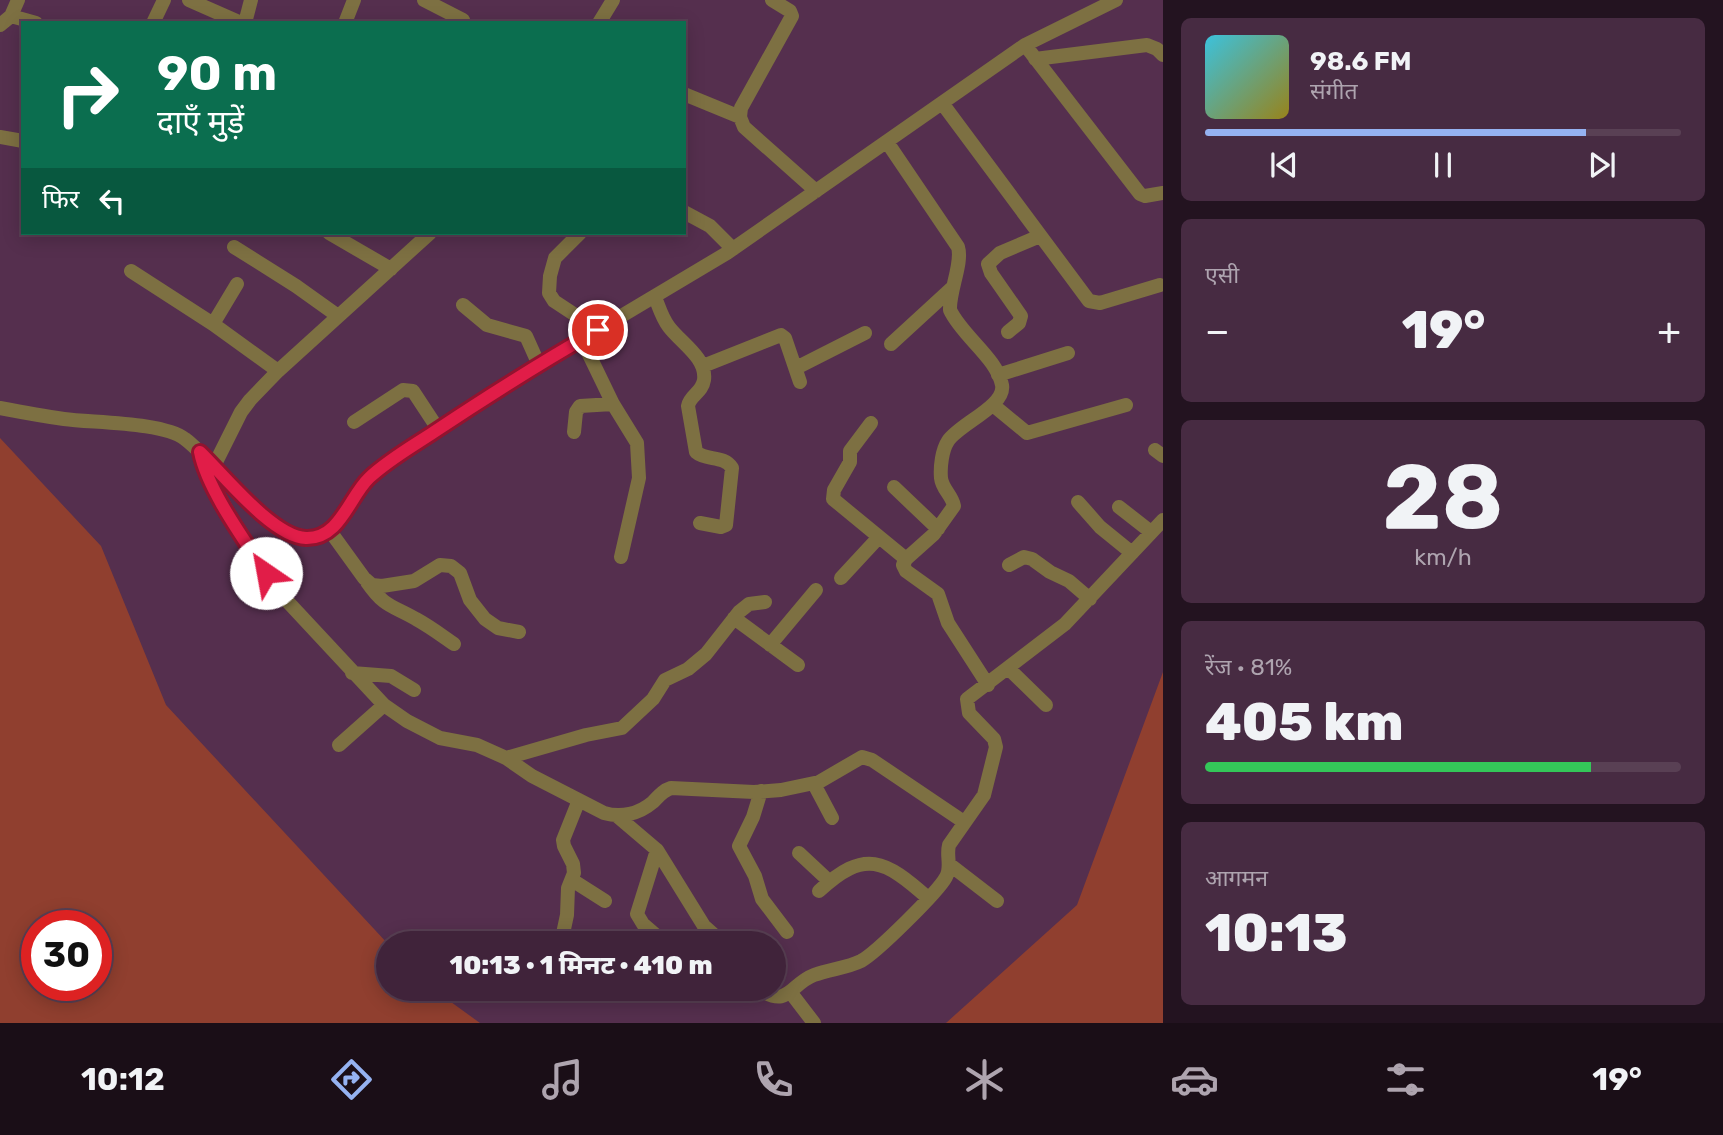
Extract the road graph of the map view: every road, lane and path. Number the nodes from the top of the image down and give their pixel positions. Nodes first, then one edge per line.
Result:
1 (18, 0) edge
2 (164, 0) edge
3 (189, 0) edge
4 (251, 0) edge
5 (354, 0) edge
6 (424, 0) edge
7 (613, 0) edge
8 (772, 0) edge
9 (1116, 0) edge
10 (5, 20) edge
11 (463, 20) dead end
12 (154, 21) edge
13 (234, 21) edge
14 (237, 21) edge
15 (346, 21) edge
16 (600, 21) edge
17 (1025, 45) junction
18 (1163, 55) edge
19 (1035, 59) junction
20 (686, 95) edge
21 (942, 103) junction
22 (740, 117) junction
23 (0, 137) edge
24 (21, 141) edge
25 (887, 142) junction
26 (816, 191) junction
27 (1163, 193) edge
28 (686, 213) edge
29 (332, 235) edge
30 (428, 235) edge
31 (578, 235) edge
32 (1040, 236) junction
33 (234, 247) dead end
34 (733, 249) junction
35 (391, 269) junction
36 (131, 271) dead end
37 (237, 284) dead end
38 (1160, 285) dead end
39 (952, 288) junction
40 (655, 297) junction
41 (463, 305) dead end
42 (338, 316) junction
43 (213, 324) junction
44 (598, 330) junction
45 (1008, 332) dead end
46 (864, 333) dead end
47 (582, 340) junction
48 (891, 344) dead end
49 (1068, 353) dead end
50 (539, 365) junction
51 (703, 366) junction
52 (278, 371) junction
53 (998, 374) junction
54 (613, 404) junction
55 (993, 405) junction
56 (1126, 405) dead end
57 (0, 408) edge
58 (354, 422) dead end
59 (871, 423) dead end
60 (438, 429) junction
61 (574, 432) dead end
62 (200, 452) junction
63 (214, 466) junction
64 (894, 487) dead end
65 (1078, 502) dead end
66 (1118, 507) dead end
67 (1163, 520) edge
68 (700, 523) dead end
69 (938, 529) junction
70 (330, 531) junction
71 (1151, 532) junction
72 (879, 537) junction
73 (1132, 553) junction
74 (621, 557) dead end
75 (906, 559) junction
76 (1009, 565) dead end
77 (841, 578) dead end
78 (367, 582) junction
79 (816, 590) dead end
80 (1090, 598) junction
81 (765, 602) dead end
82 (734, 618) junction
83 (519, 632) dead end
84 (454, 644) dead end
85 (770, 645) junction
86 (798, 665) dead end
87 (1009, 669) junction
88 (352, 673) junction
89 (988, 685) junction
90 (414, 690) dead end
91 (384, 705) junction
92 (1046, 705) dead end
93 (339, 745) dead end
94 (506, 758) junction
95 (814, 784) junction
96 (761, 791) junction
97 (579, 800) junction
98 (617, 816) junction
99 (832, 818) dead end
100 (964, 822) junction
101 (657, 850) junction
102 (799, 853) dead end
103 (949, 863) junction
104 (572, 880) junction
105 (928, 898) junction
106 (605, 901) dead end
107 (997, 901) dead end
108 (564, 931) edge
109 (651, 931) edge
110 (711, 931) edge
111 (788, 932) dead end
112 (790, 993) junction
113 (786, 994) edge
114 (814, 1023) edge

1 - 10 street
2 - 12 street
3 - 13 street
4 - 14 street
5 - 15 street
6 - 11 street
7 - 16 street
8 - 22 street
9 - 17 street
17 - 19 street
17 - 21 street
18 - 19 street
19 - 27 street
20 - 22 street
21 - 25 street
21 - 32 street
22 - 26 street
23 - 24 street
25 - 26 street
25 - 39 street
26 - 34 street
28 - 34 street
29 - 35 street
30 - 35 street
31 - 44 street
32 - 38 street
32 - 45 street
33 - 42 street
34 - 40 street
35 - 42 street
36 - 43 street
37 - 43 street
39 - 48 street
39 - 53 street
40 - 44 street
40 - 51 street
41 - 50 street
42 - 52 street
43 - 52 street
44 - 47 street
46 - 51 street
47 - 50 street
47 - 54 street
49 - 53 street
50 - 60 street
51 - 68 street
52 - 63 street
53 - 55 street
54 - 61 street
54 - 74 street
55 - 56 street
55 - 69 street
57 - 62 street
58 - 60 street
59 - 72 street
60 - 70 street
62 - 63 street
62 - 88 street
63 - 70 street
64 - 69 street
65 - 73 street
66 - 71 street
67 - 71 street
69 - 75 street
70 - 78 street
71 - 73 street
72 - 75 street
72 - 77 street
73 - 80 street
75 - 89 street
76 - 80 street
78 - 83 street
78 - 84 street
79 - 85 street
80 - 87 street
81 - 82 street
82 - 85 street
82 - 94 street
85 - 86 street
87 - 89 street
87 - 92 street
88 - 90 street
88 - 91 street
89 - 100 street
91 - 93 street
91 - 94 street
94 - 97 street
95 - 96 street
95 - 99 street
95 - 100 street
96 - 98 street
96 - 111 street
97 - 98 street
97 - 104 street
98 - 101 street
100 - 103 street
101 - 109 street
101 - 110 street
102 - 105 street
103 - 105 street
103 - 107 street
104 - 106 street
104 - 108 street
105 - 112 street
112 - 113 street
112 - 114 street

